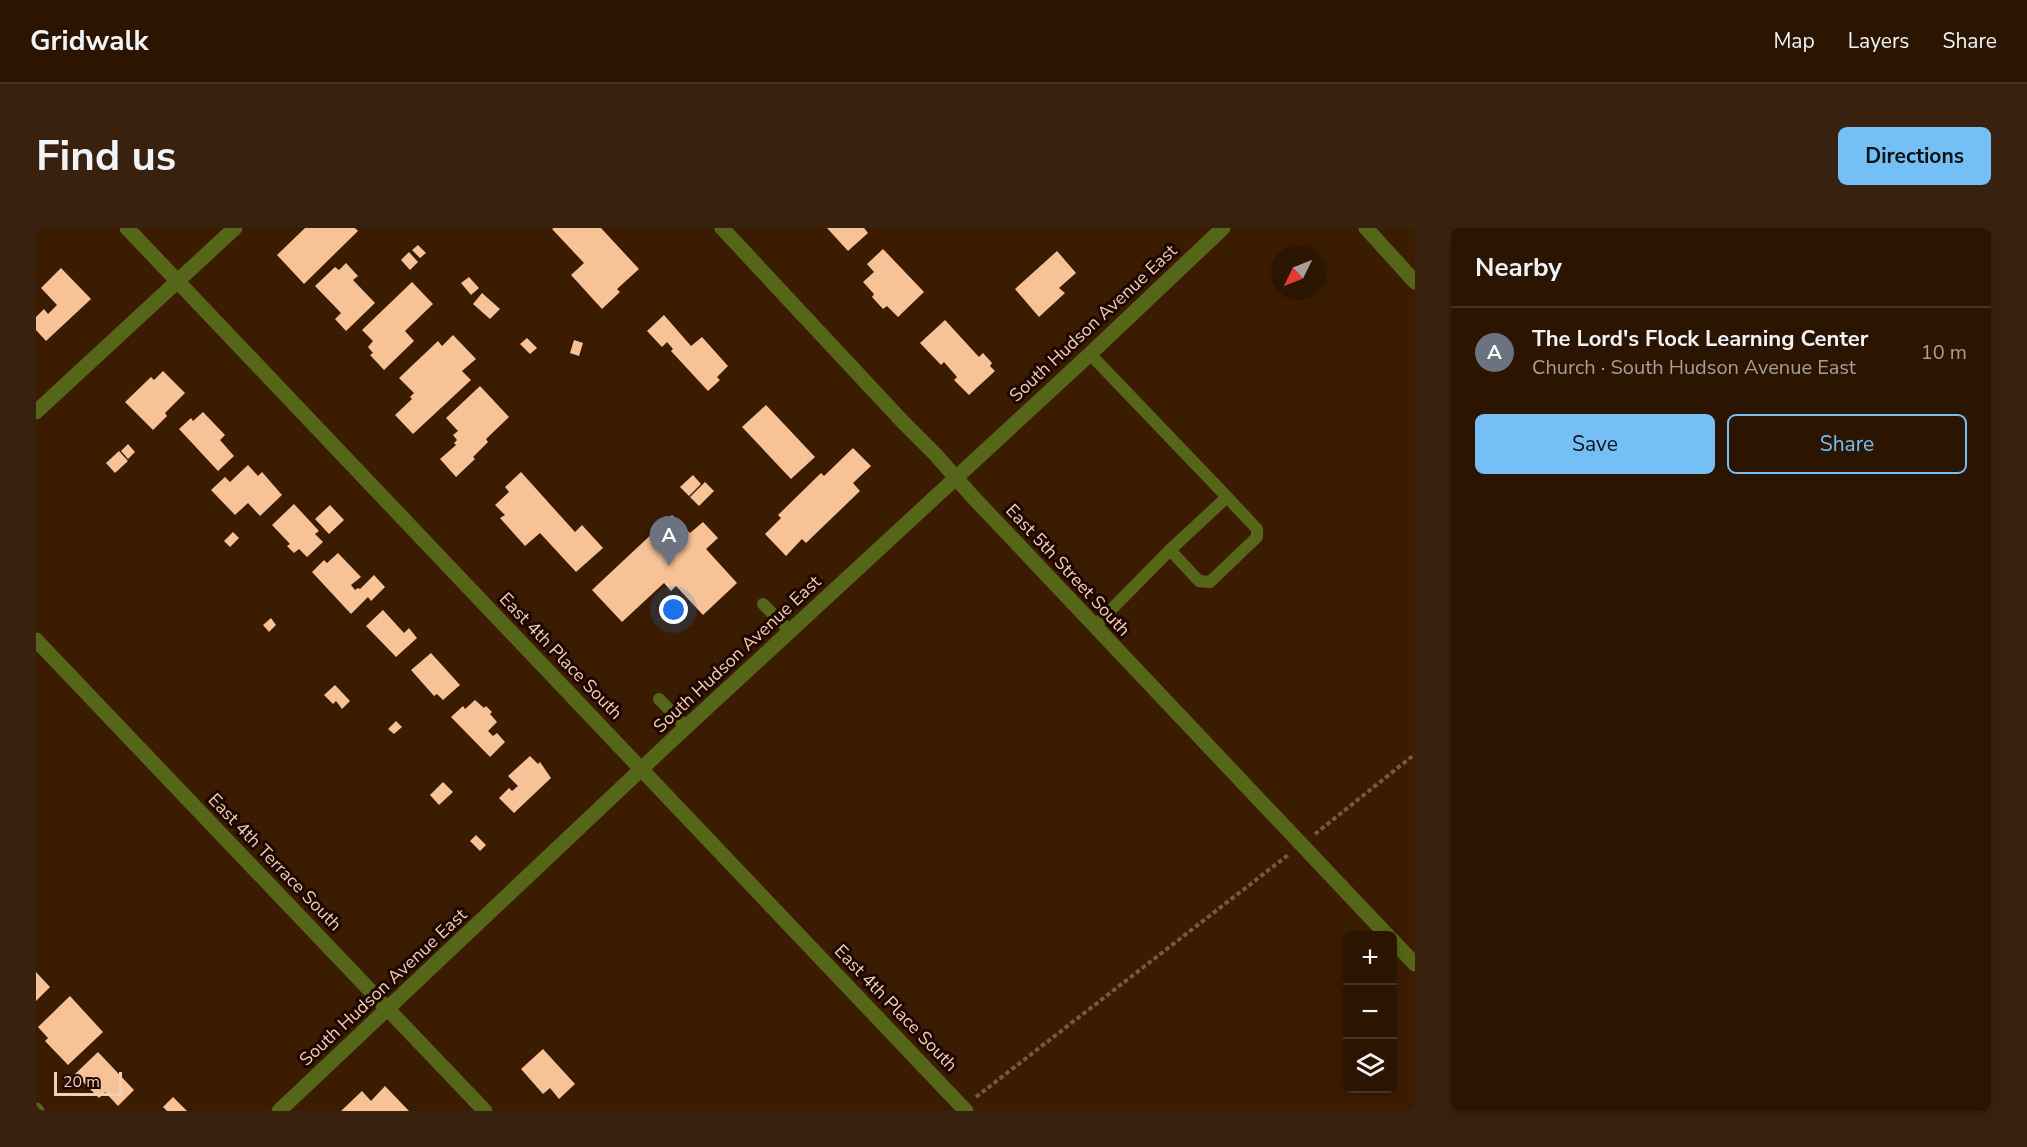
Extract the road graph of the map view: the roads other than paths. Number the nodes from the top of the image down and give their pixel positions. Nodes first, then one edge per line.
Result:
1 (127, 228) edge
2 (235, 228) edge
3 (722, 228) edge
4 (1223, 228) edge
5 (1366, 228) edge
6 (177, 281) junction
7 (1415, 282) edge
8 (1090, 354) junction
9 (36, 412) edge
10 (956, 478) junction
11 (1227, 497) junction
12 (1170, 550) junction
13 (763, 604) dead end
14 (1095, 626) junction
15 (790, 631) junction
16 (36, 640) edge
17 (659, 699) dead end
18 (686, 727) junction
19 (641, 769) junction
20 (1383, 931) edge
21 (1397, 945) edge
22 (1415, 964) edge
23 (388, 1010) junction
24 (965, 1109) edge
25 (279, 1111) edge
26 (485, 1111) edge

1 - 6 street, East 4th Place South
2 - 6 street
3 - 10 street, East 5th Street South
4 - 8 street, South Hudson Avenue East
5 - 7 street
6 - 9 street
6 - 19 street, East 4th Place South
8 - 10 street, South Hudson Avenue East
8 - 11 lane
10 - 14 street, East 5th Street South
10 - 15 street, South Hudson Avenue East
11 - 12 lane
11 - 12 lane
12 - 14 lane
13 - 15 lane
14 - 20 street, East 5th Street South
15 - 18 street, South Hudson Avenue East
16 - 23 street, East 4th Terrace South
17 - 18 lane
18 - 19 street, South Hudson Avenue East
19 - 23 street, South Hudson Avenue East
19 - 24 street, East 4th Place South
21 - 22 street
23 - 25 street, South Hudson Avenue East
23 - 26 street, East 4th Terrace South

